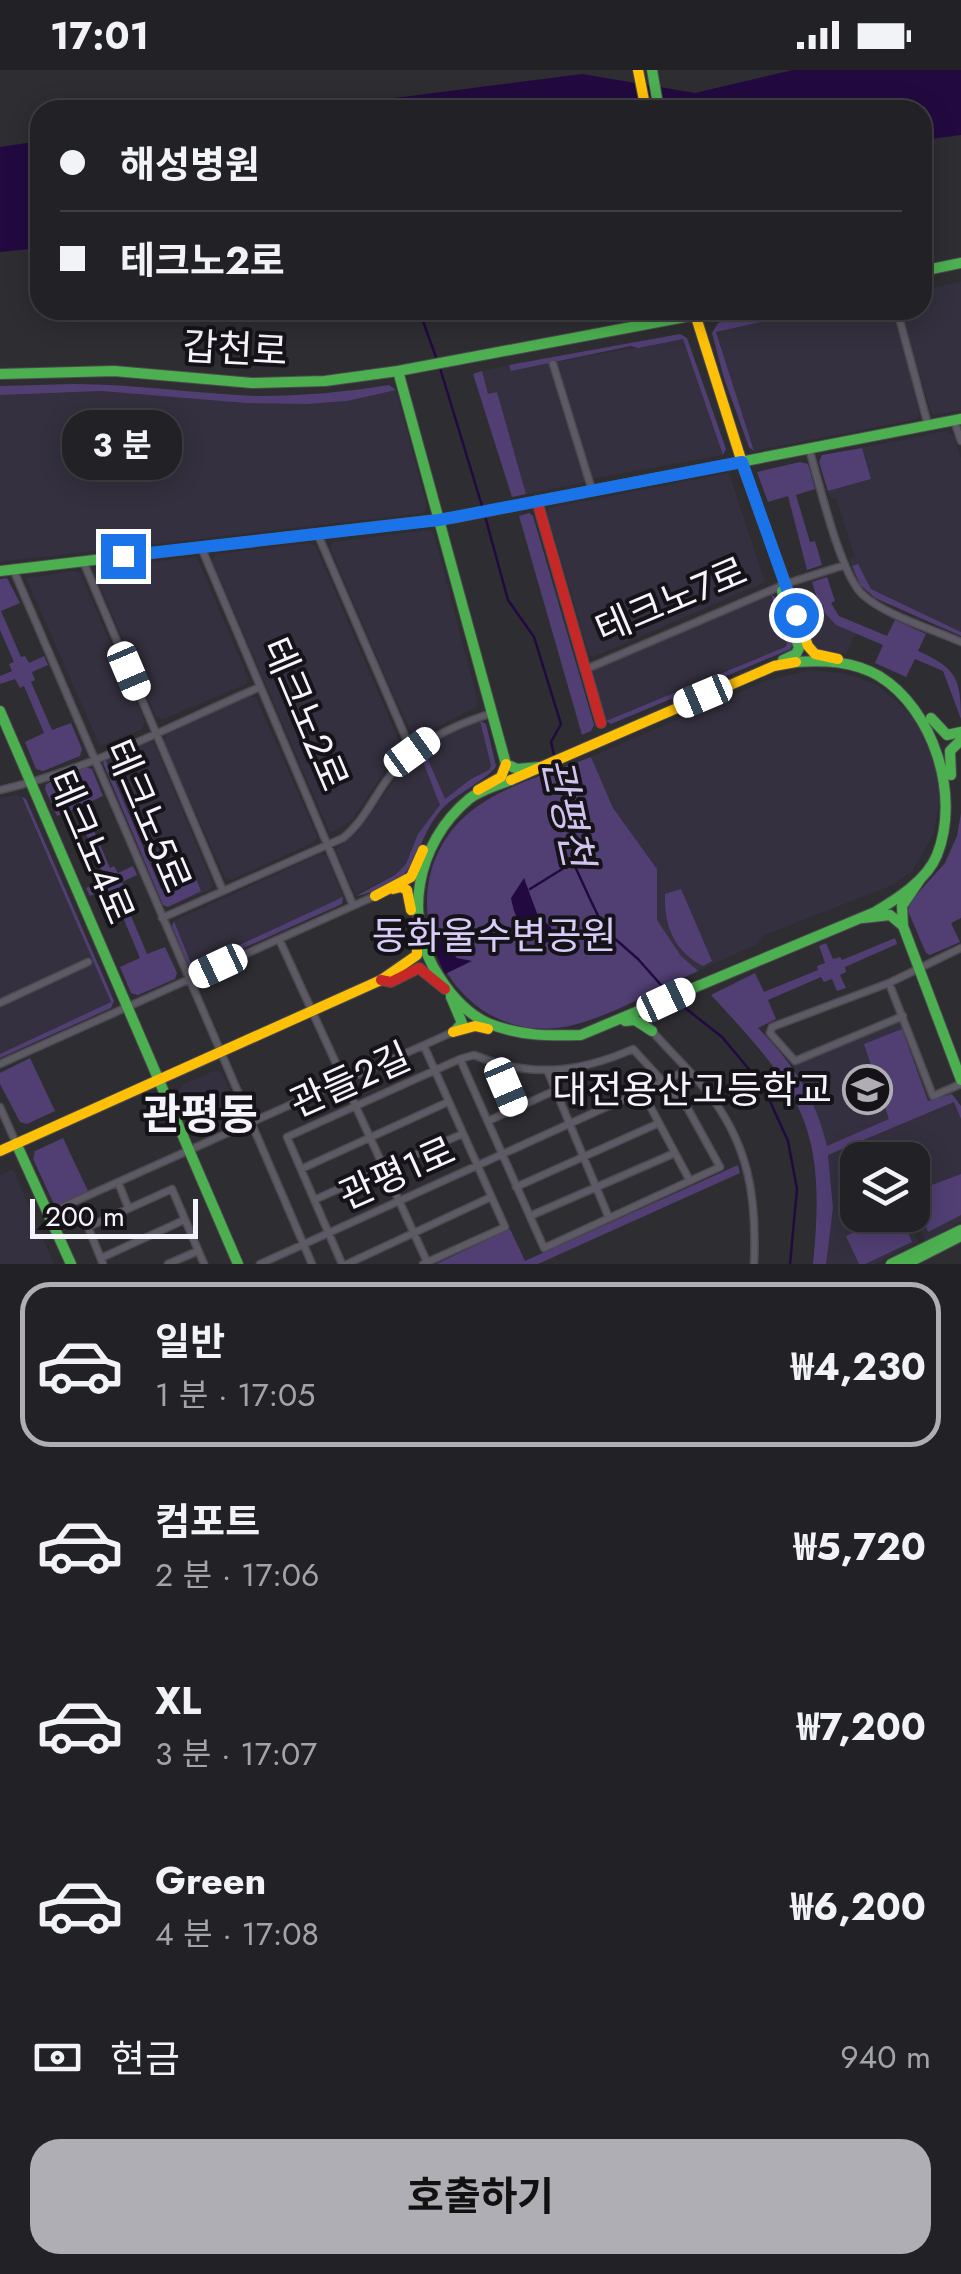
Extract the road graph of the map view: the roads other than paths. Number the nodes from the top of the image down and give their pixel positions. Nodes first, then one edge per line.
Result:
1 (638, 70) edge
2 (652, 70) edge
3 (644, 100) edge
4 (657, 100) edge
5 (961, 263) edge
6 (932, 268) edge
7 (654, 320) edge
8 (697, 320) edge
9 (900, 321) dead end
10 (553, 364) dead end
11 (403, 370) junction
12 (0, 374) edge
13 (958, 419) edge
14 (928, 425) junction
15 (961, 442) edge
16 (808, 449) junction
17 (742, 462) junction
18 (592, 490) junction
19 (537, 501) junction
20 (445, 519) junction
21 (318, 535) junction
22 (202, 547) junction
23 (84, 560) junction
24 (845, 565) junction
25 (13, 569) junction
26 (0, 571) edge
27 (783, 585) junction
28 (961, 642) edge
29 (845, 662) junction
30 (774, 666) junction
31 (584, 670) junction
32 (260, 687) junction
33 (920, 709) junction
34 (0, 711) edge
35 (493, 713) junction
36 (601, 722) junction
37 (622, 730) junction
38 (155, 732) junction
39 (960, 735) edge
40 (589, 745) junction
41 (412, 752) junction
42 (93, 758) junction
43 (514, 770) junction
44 (950, 780) junction
45 (31, 783) junction
46 (0, 790) edge
47 (471, 796) junction
48 (435, 835) junction
49 (328, 845) junction
50 (921, 877) junction
51 (223, 891) junction
52 (375, 896) junction
53 (353, 905) junction
54 (162, 918) junction
55 (858, 918) junction
56 (416, 926) junction
57 (903, 926) junction
58 (278, 938) junction
59 (961, 948) edge
60 (88, 962) dead end
61 (919, 968) junction
62 (188, 980) junction
63 (381, 980) junction
64 (889, 983) junction
65 (448, 993) junction
66 (0, 1003) edge
67 (128, 1007) junction
68 (649, 1009) junction
69 (311, 1014) junction
70 (903, 1016) junction
71 (616, 1022) junction
72 (652, 1031) junction
73 (453, 1032) junction
74 (504, 1032) junction
75 (424, 1046) junction
76 (220, 1053) junction
77 (460, 1060) junction
78 (0, 1064) edge
79 (496, 1065) junction
80 (435, 1070) junction
81 (688, 1070) junction
82 (548, 1072) junction
83 (159, 1079) junction
84 (666, 1082) junction
85 (961, 1082) edge
86 (343, 1083) junction
87 (556, 1090) junction
88 (643, 1093) junction
89 (448, 1102) junction
90 (0, 1108) edge
91 (354, 1108) junction
92 (515, 1109) junction
93 (488, 1121) junction
94 (251, 1123) junction
95 (659, 1123) junction
96 (570, 1126) junction
97 (462, 1134) junction
98 (368, 1140) junction
99 (16, 1143) junction
100 (0, 1150) edge
101 (190, 1150) junction
102 (674, 1152) junction
103 (502, 1156) junction
104 (584, 1158) junction
105 (477, 1166) junction
106 (301, 1169) junction
107 (383, 1170) junction
108 (690, 1181) junction
109 (118, 1182) junction
110 (516, 1187) junction
111 (596, 1188) junction
112 (491, 1197) junction
113 (314, 1200) junction
114 (398, 1202) junction
115 (128, 1207) junction
116 (49, 1213) junction
117 (530, 1216) junction
118 (608, 1218) junction
119 (184, 1220) junction
120 (961, 1233) edge
121 (328, 1234) junction
122 (414, 1234) junction
123 (303, 1245) junction
124 (198, 1250) junction
125 (102, 1261) edge
126 (426, 1263) edge
127 (71, 1264) edge
128 (168, 1264) edge
129 (204, 1264) edge
130 (238, 1264) edge
131 (260, 1264) edge
132 (312, 1264) edge
133 (344, 1264) edge
134 (754, 1264) edge
135 (891, 1264) edge
136 (906, 1264) edge

1 - 3 main road
2 - 4 main road
5 - 6 main road
7 - 11 main road, 갑천로
8 - 17 main road, 테크노7로
9 - 14 street
10 - 18 street
11 - 12 main road, 갑천로
11 - 20 main road
13 - 14 main road
13 - 15 street
14 - 16 main road
16 - 17 main road
16 - 24 street
17 - 18 main road
17 - 27 main road, 테크노7로
18 - 19 main road
19 - 20 main road
19 - 31 main road
20 - 21 main road
20 - 35 main road
21 - 22 main road
21 - 41 street
22 - 23 main road
22 - 32 street, 테크노2로
23 - 25 main road
23 - 38 street
24 - 27 street
24 - 28 street
25 - 26 main road
25 - 42 street, 테크노5로
27 - 29 main road, 테크노7로
27 - 30 main road, 테크노7로
27 - 31 street, 테크노7로
29 - 30 main road
29 - 33 main road
30 - 37 main road
31 - 36 main road
32 - 38 street
32 - 49 street, 테크노2로
33 - 39 main road
33 - 44 main road
34 - 45 main road, 테크노4로
35 - 41 street, 테크노5로
35 - 43 main road
36 - 37 main road
36 - 40 main road
37 - 40 main road
38 - 42 street
38 - 51 street
39 - 44 main road
40 - 43 main road
41 - 49 street, 테크노5로
42 - 45 street
42 - 54 street, 테크노5로
43 - 47 main road
43 - 47 main road
44 - 50 main road
45 - 46 street
45 - 67 main road, 테크노4로
47 - 48 main road
48 - 52 main road
48 - 56 main road
49 - 51 street, 테크노5로
49 - 53 street, 테크노2로
50 - 55 main road
50 - 57 main road
51 - 54 street, 테크노5로
52 - 53 street
52 - 56 main road
53 - 58 street
54 - 62 street, 테크노5로
55 - 57 main road
55 - 68 main road
56 - 63 main road
56 - 65 main road
57 - 61 main road
58 - 62 street
58 - 69 street
59 - 61 street
60 - 66 street
61 - 64 street
61 - 85 main road
62 - 67 street
62 - 76 street, 테크노5로
63 - 65 main road
63 - 69 main road
64 - 70 street
64 - 70 street
65 - 73 main road
65 - 74 main road
67 - 78 street
67 - 83 main road, 테크노4로
68 - 71 main road
68 - 72 main road
69 - 76 main road
69 - 86 street
70 - 85 street
71 - 72 main road
71 - 74 main road
72 - 81 street
73 - 74 main road
73 - 75 street
75 - 80 street
75 - 86 street
76 - 83 main road
76 - 94 street, 테크노5로
77 - 79 street
77 - 80 street
77 - 93 street
79 - 82 street
79 - 92 street
80 - 89 street, 관들2길
80 - 91 street, 관들2길
81 - 84 street, 관평1로
81 - 134 street
82 - 84 street
82 - 87 street
83 - 99 main road
83 - 101 main road, 테크노4로
84 - 88 street, 관평1로
84 - 108 street
86 - 91 street
86 - 94 street
87 - 92 street
87 - 96 street
88 - 95 street
88 - 96 street, 관평1로
89 - 97 street, 관들2길
89 - 98 street, 관들2길
90 - 99 street
91 - 98 street
91 - 106 street, 관들2길
92 - 93 street
93 - 103 street
94 - 101 street
94 - 123 street, 테크노5로
95 - 102 street
95 - 104 street
96 - 103 street, 관평1로
96 - 104 street
97 - 105 street, 관들2길
97 - 107 street
98 - 106 street, 관들2길
98 - 107 street
99 - 100 main road
99 - 116 main road
101 - 109 street
101 - 130 main road, 테크노4로
102 - 108 street
102 - 111 street
103 - 105 street, 관평1로
103 - 110 street
104 - 110 street
104 - 111 street
105 - 112 street, 관들2길
105 - 114 street, 관평1로
106 - 113 street, 관들2길
107 - 113 street
107 - 114 street
108 - 118 street
109 - 115 street
109 - 116 street
110 - 117 street
111 - 117 street
111 - 118 street
112 - 122 street
112 - 126 street
113 - 121 street, 관들2길
114 - 121 street, 관평1로
114 - 122 street
115 - 119 street
115 - 125 street
116 - 127 main road
117 - 118 street
119 - 124 street
119 - 125 street
120 - 135 main road
120 - 136 main road
121 - 123 street, 관평1로
121 - 133 street, 관들2길
122 - 126 street
122 - 133 street
123 - 131 street, 관평1로
123 - 132 street, 테크노5로
124 - 128 street
124 - 129 street

